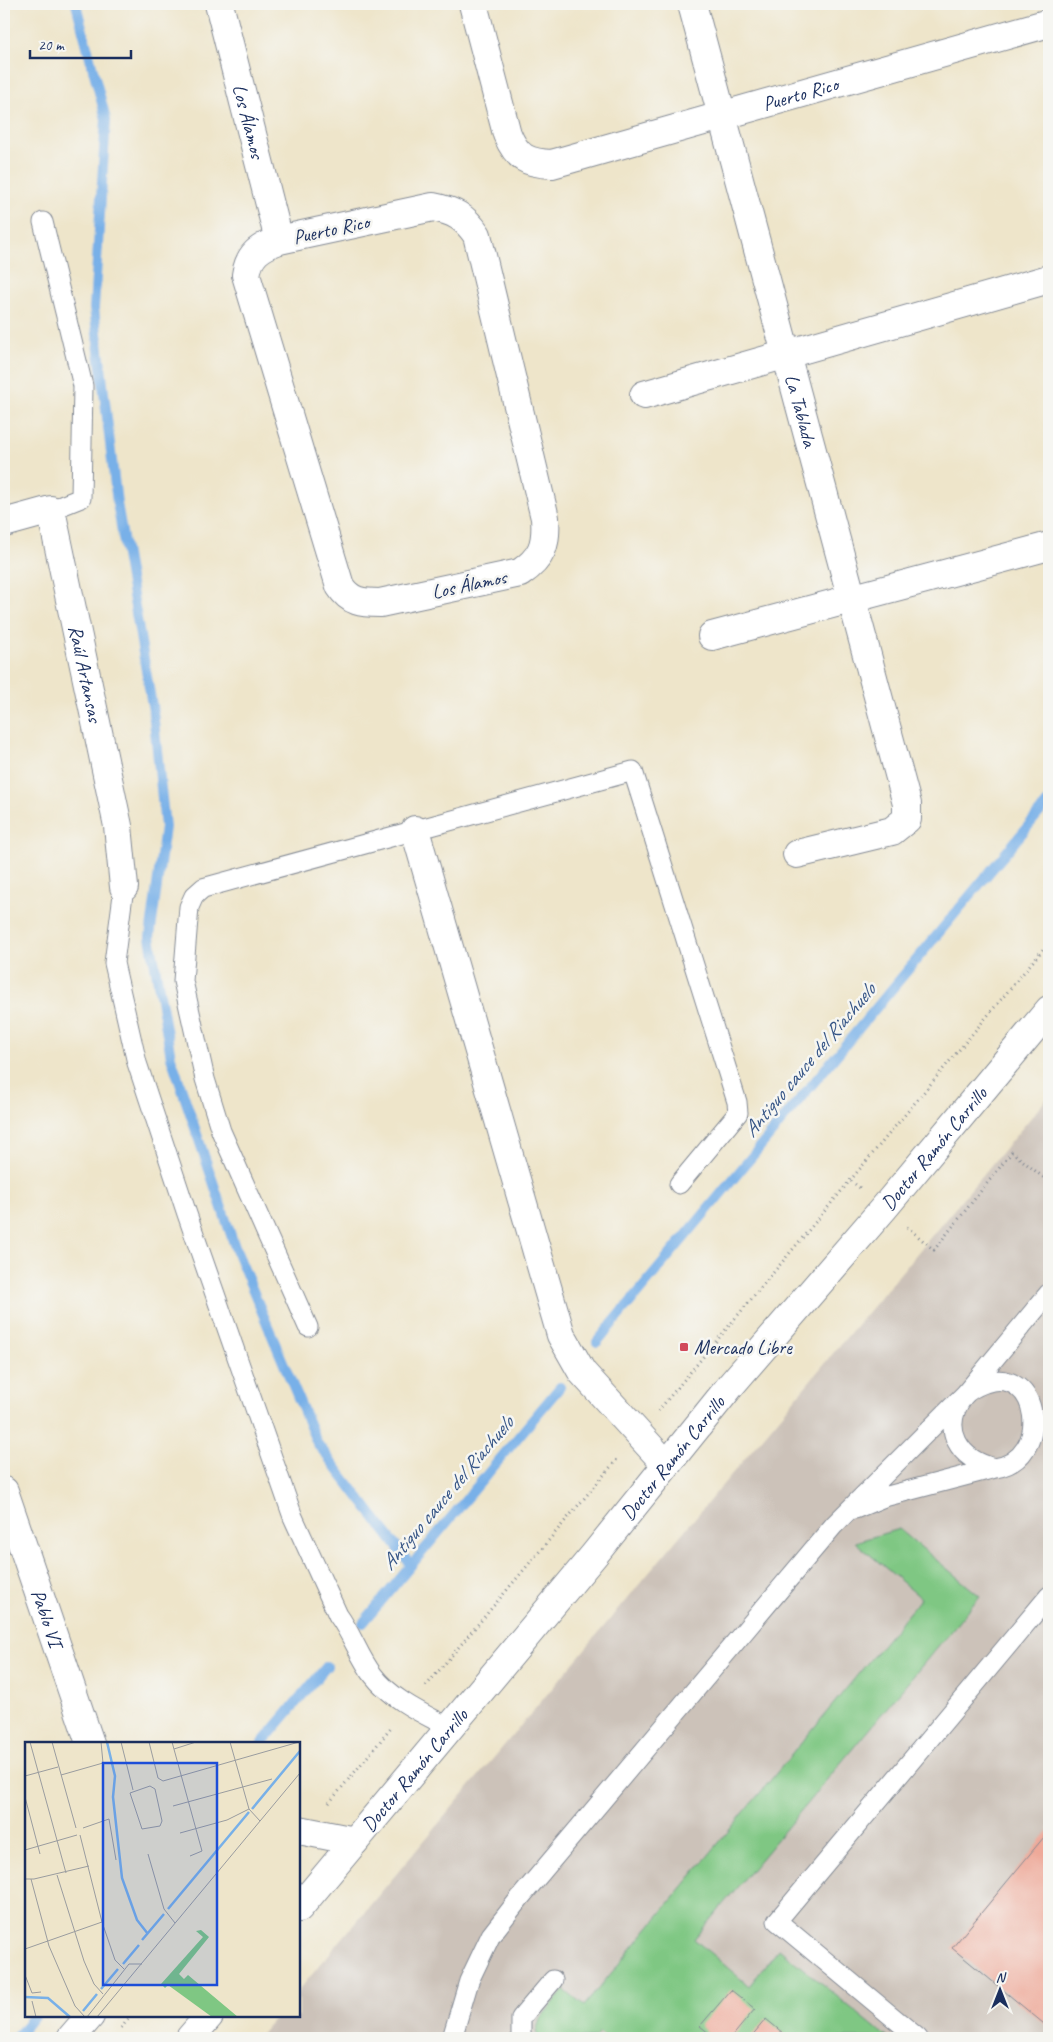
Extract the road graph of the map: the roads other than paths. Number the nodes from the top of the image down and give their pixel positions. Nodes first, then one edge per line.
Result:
1 (219, 4) edge
2 (472, 4) edge
3 (692, 4) edge
4 (1049, 22) edge
5 (722, 115) junction
6 (434, 207) joint
7 (43, 222) dead end
8 (279, 240) junction
9 (246, 275) joint
10 (1049, 279) edge
11 (786, 356) junction
12 (644, 395) dead end
13 (51, 510) junction
14 (4, 523) edge
15 (1049, 546) edge
16 (851, 598) junction
17 (712, 636) dead end
18 (415, 830) junction
19 (797, 854) dead end
20 (124, 887) joint
21 (1049, 1010) edge
22 (679, 1184) dead end
23 (1049, 1293) edge
24 (308, 1327) dead end
25 (965, 1394) junction
26 (1049, 1429) edge
27 (1032, 1450) junction
28 (665, 1463) junction
29 (995, 1468) junction
30 (4, 1491) edge
31 (834, 1525) junction
32 (1049, 1596) edge
33 (450, 1728) junction
34 (90, 1742) edge
35 (303, 1831) edge
36 (355, 1841) junction
37 (300, 1907) edge
38 (553, 1980) dead end
39 (89, 2017) edge
40 (208, 2017) edge
41 (71, 2038) edge
42 (190, 2038) edge
43 (452, 2038) edge
44 (521, 2038) edge
45 (918, 2038) edge

1 - 8 street, Los Álamos
2 - 5 street, Puerto Rico
3 - 5 street, La Tablada
4 - 5 street, Puerto Rico
5 - 11 street, La Tablada
6 - 8 street, Puerto Rico
6 - 9 street, Los Álamos
7 - 13 lane
8 - 9 street, Puerto Rico
10 - 11 street
11 - 12 street
11 - 16 street, La Tablada
13 - 14 street
13 - 20 street, Raúl Artansas
15 - 16 street
16 - 17 street
16 - 19 street, La Tablada
18 - 22 lane
18 - 24 lane
18 - 28 street
20 - 33 lane
21 - 28 street, Doctor Ramón Carrillo
23 - 25 lane
25 - 27 lane
25 - 29 lane
25 - 31 lane
26 - 27 lane
27 - 29 lane
28 - 33 street, Doctor Ramón Carrillo
29 - 31 lane
30 - 34 street, Pablo VI
31 - 43 lane
32 - 45 lane
33 - 36 street, Doctor Ramón Carrillo
35 - 36 street
36 - 37 street, Doctor Ramón Carrillo
38 - 44 lane
39 - 41 street
40 - 42 street

